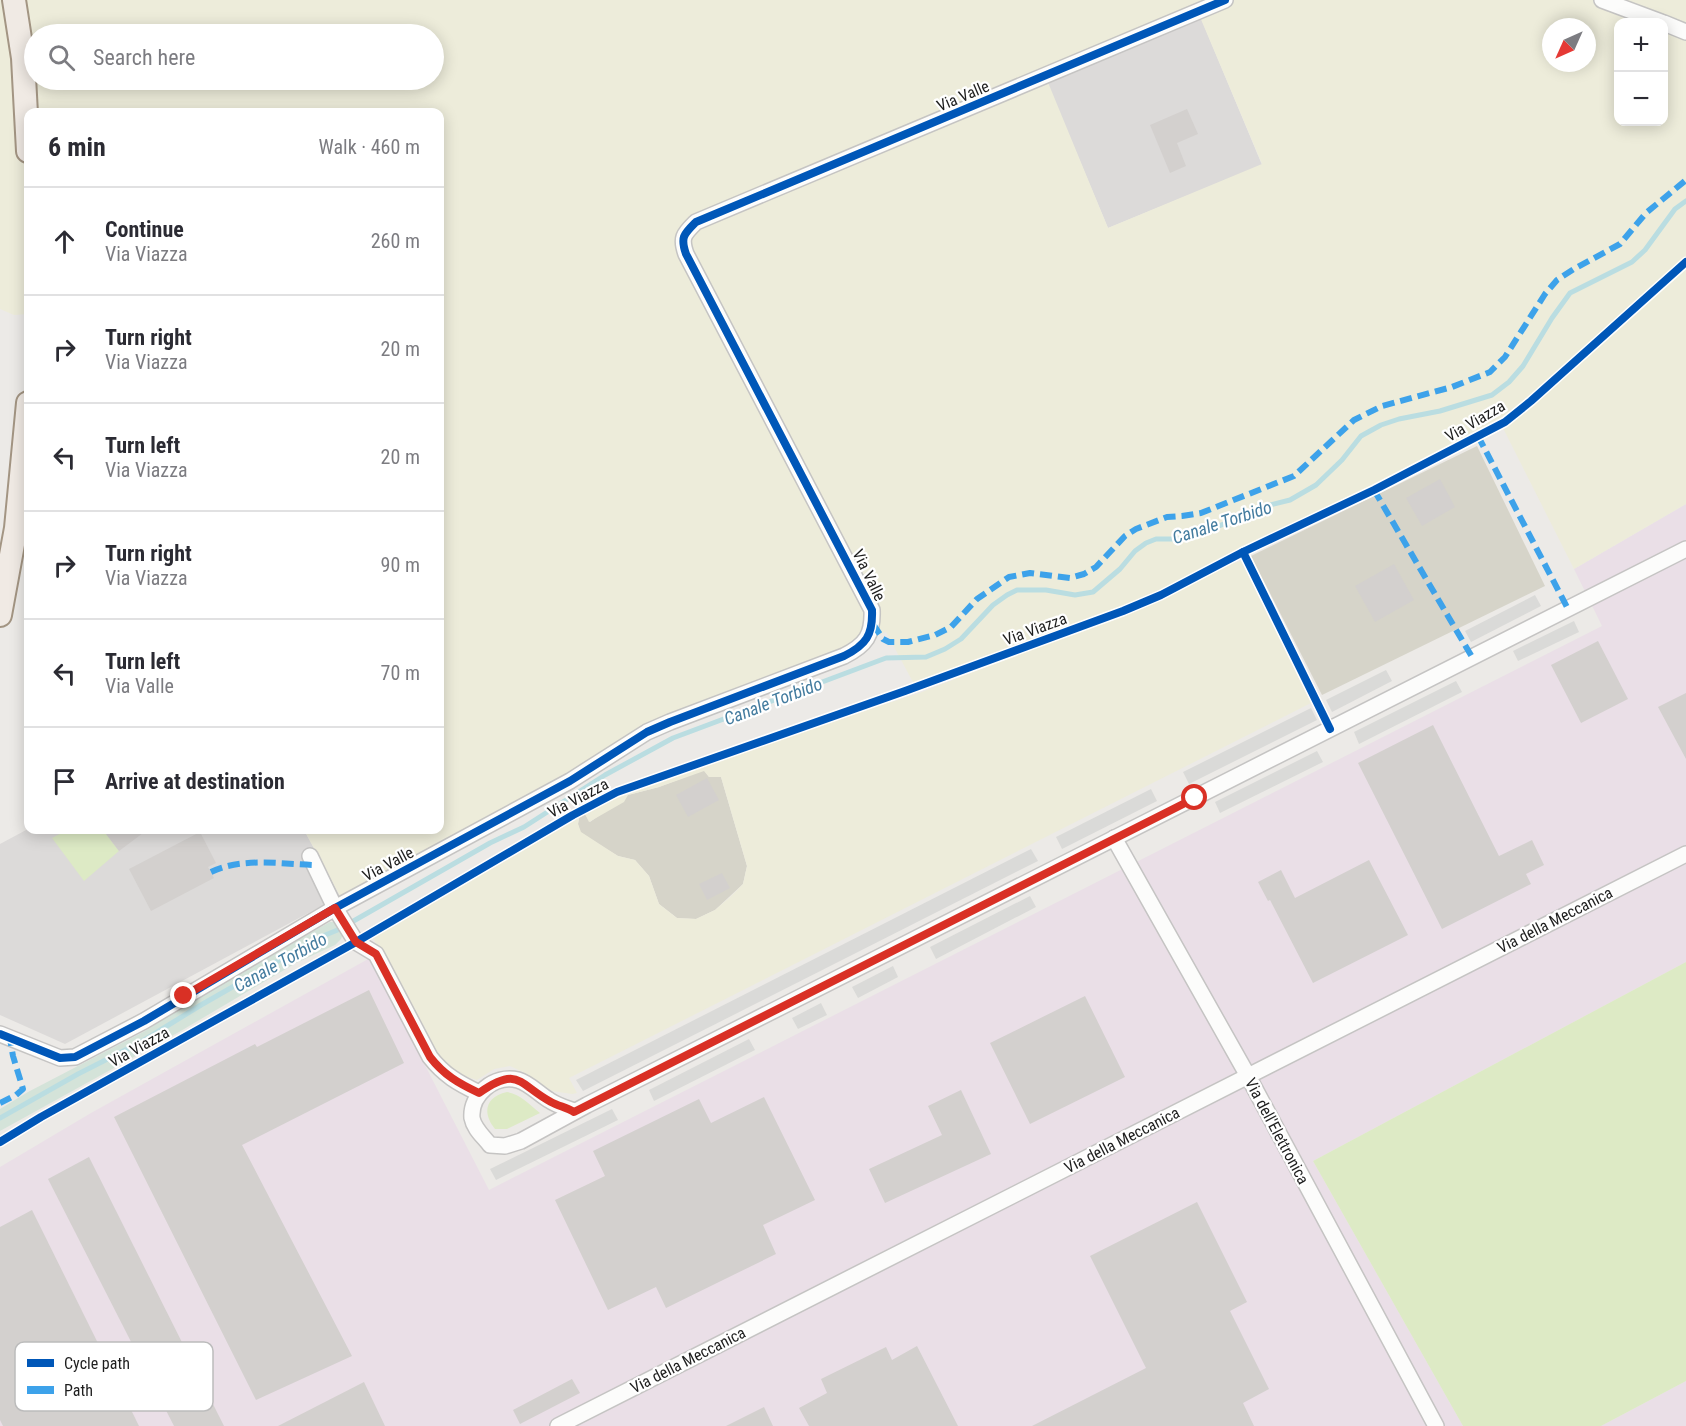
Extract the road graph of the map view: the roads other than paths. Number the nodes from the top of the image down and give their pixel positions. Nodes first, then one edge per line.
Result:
1 (14, 0) edge
2 (1225, 0) edge
3 (1602, 0) edge
4 (1649, 18) edge
5 (1668, 25) edge
6 (1686, 32) edge
7 (24, 77) edge
8 (25, 90) edge
9 (26, 108) edge
10 (24, 445) edge
11 (1686, 549) edge
12 (0, 615) edge
13 (1114, 838) junction
14 (1686, 854) edge
15 (310, 856) dead end
16 (335, 908) junction
17 (0, 1034) edge
18 (1248, 1076) junction
19 (479, 1093) junction
20 (574, 1112) junction
21 (558, 1426) edge
22 (1436, 1426) edge

1 - 7 main road
2 - 16 street, Via Valle
3 - 4 street
5 - 6 street
8 - 9 main road
10 - 12 main road
11 - 13 street
13 - 18 street, Via dell'Elettronica
13 - 20 street
14 - 18 street, Via della Meccanica
15 - 16 street
16 - 17 street, Via Valle
16 - 19 street
18 - 21 street, Via della Meccanica
18 - 22 street, Via dell'Elettronica
19 - 20 street
19 - 20 street

